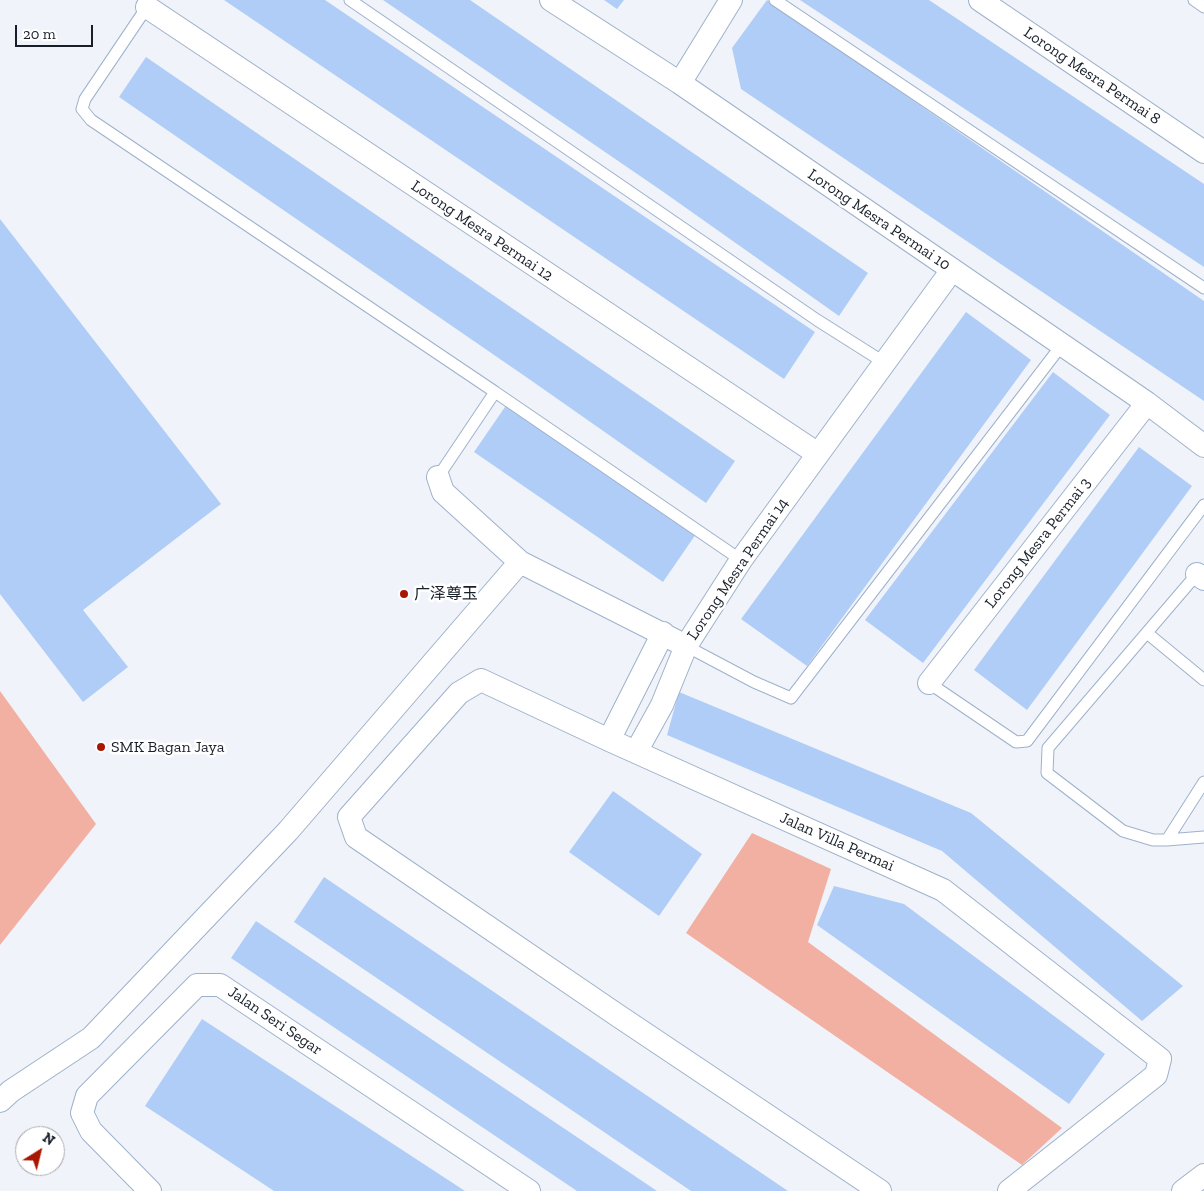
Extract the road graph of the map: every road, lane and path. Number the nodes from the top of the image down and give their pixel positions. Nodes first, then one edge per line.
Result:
1 (350, 0) edge
2 (551, 0) edge
3 (731, 0) edge
4 (775, 0) edge
5 (980, 0) edge
6 (1194, 0) edge
7 (149, 4) edge
8 (1204, 7) edge
9 (680, 83) junction
10 (1204, 152) edge
11 (952, 270) junction
12 (1204, 288) edge
13 (1061, 346) junction
14 (886, 363) junction
15 (494, 392) junction
16 (1147, 403) junction
17 (1204, 446) edge
18 (818, 454) junction
19 (438, 477) joint
20 (1204, 505) edge
21 (741, 560) junction
22 (520, 562) junction
23 (1201, 576) edge
24 (663, 633) junction
25 (1147, 633) junction
26 (686, 646) junction
27 (1204, 680) edge
28 (930, 683) joint
29 (609, 740) junction
30 (636, 752) junction
31 (1204, 782) edge
32 (1204, 837) edge
33 (1167, 840) junction
34 (0, 1100) edge
35 (1204, 1175) edge
36 (150, 1191) edge
37 (529, 1191) edge
38 (880, 1191) edge
39 (1009, 1191) edge
40 (1184, 1191) edge

1 - 14 lane
2 - 9 street, Lorong Mesra Permai 10
3 - 9 street
4 - 12 lane
5 - 10 street, Lorong Mesra Permai 8
6 - 8 lane
7 - 15 lane
7 - 18 street, Lorong Mesra Permai 12
9 - 11 street, Lorong Mesra Permai 10
11 - 13 street, Lorong Mesra Permai 10
11 - 14 street, Lorong Mesra Permai 14
13 - 16 street, Lorong Mesra Permai 10
13 - 26 lane
14 - 18 street, Lorong Mesra Permai 14
15 - 19 lane
15 - 21 lane
16 - 17 street, Lorong Mesra Permai 10
16 - 28 street, Lorong Mesra Permai 3
18 - 21 street, Lorong Mesra Permai 14
19 - 22 street, Lorong Mesra Permai 14
20 - 28 lane
21 - 26 street, Lorong Mesra Permai 14
22 - 24 street, Lorong Mesra Permai 14
22 - 34 street
23 - 25 lane
24 - 26 street, Lorong Mesra Permai 14
24 - 29 street
25 - 27 lane
25 - 33 lane
26 - 30 street
29 - 30 street, Jalan Villa Permai
29 - 38 street, Jalan Villa Permai
30 - 39 street, Jalan Villa Permai
31 - 33 lane
32 - 33 lane
35 - 40 street
36 - 37 street, Jalan Seri Segar

